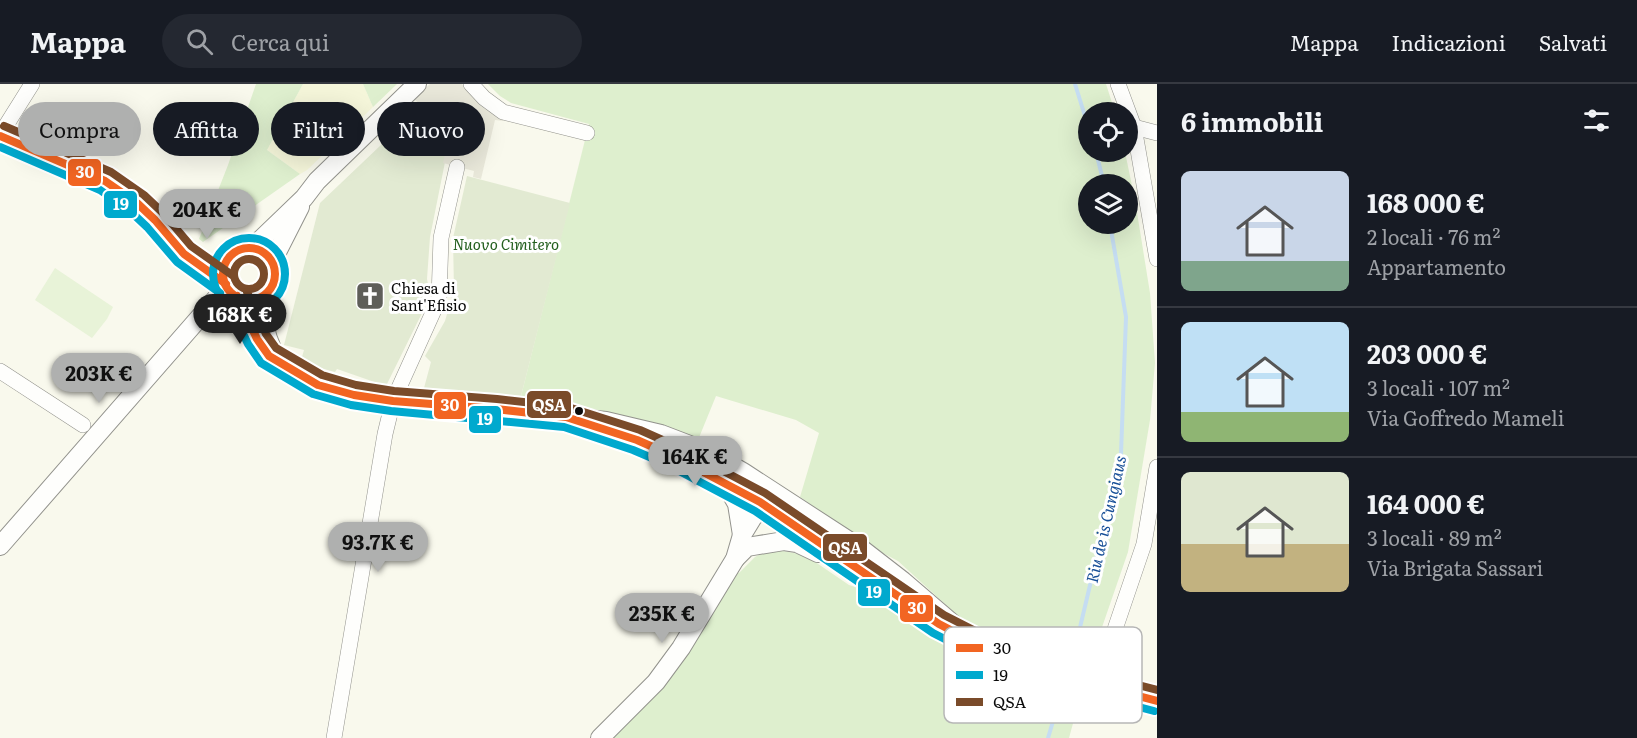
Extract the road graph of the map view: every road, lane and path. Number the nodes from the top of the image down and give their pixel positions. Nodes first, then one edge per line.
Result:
1 (32, 84) edge
2 (417, 84) edge
3 (471, 84) edge
4 (1118, 84) edge
5 (1125, 102) edge
6 (1138, 128) edge
7 (587, 133) dead end
8 (1157, 133) edge
9 (0, 136) edge
10 (1138, 150) edge
11 (457, 167) dead end
12 (304, 198) junction
13 (252, 248) junction
14 (184, 254) junction
15 (230, 257) junction
16 (1157, 259) edge
17 (272, 262) junction
18 (230, 289) junction
19 (266, 294) junction
20 (280, 364) junction
21 (0, 371) edge
22 (393, 401) junction
23 (83, 425) dead end
24 (639, 434) junction
25 (695, 447) junction
26 (1157, 467) edge
27 (724, 482) junction
28 (769, 508) junction
29 (0, 546) edge
30 (741, 547) junction
31 (857, 547) junction
32 (847, 562) junction
33 (945, 627) edge
34 (957, 627) edge
35 (1116, 627) edge
36 (1142, 697) edge
37 (1157, 701) edge
38 (334, 738) edge
39 (600, 738) edge

1 - 9 street
2 - 12 street
3 - 7 street
4 - 5 street
6 - 8 street
9 - 14 street
10 - 16 street
11 - 22 street
12 - 13 street
12 - 17 street
13 - 15 street
13 - 17 street
14 - 15 street
14 - 18 street
15 - 18 street
17 - 19 street
18 - 19 street
18 - 20 street
18 - 29 street
19 - 20 street
20 - 22 street
21 - 23 street
22 - 24 street
22 - 38 street
24 - 25 street
24 - 27 street
25 - 28 street
25 - 31 street
26 - 35 street
27 - 28 street
27 - 30 street
28 - 30 street
28 - 31 street
28 - 32 street
30 - 32 street
30 - 39 street
31 - 34 street
32 - 33 street
36 - 37 street

